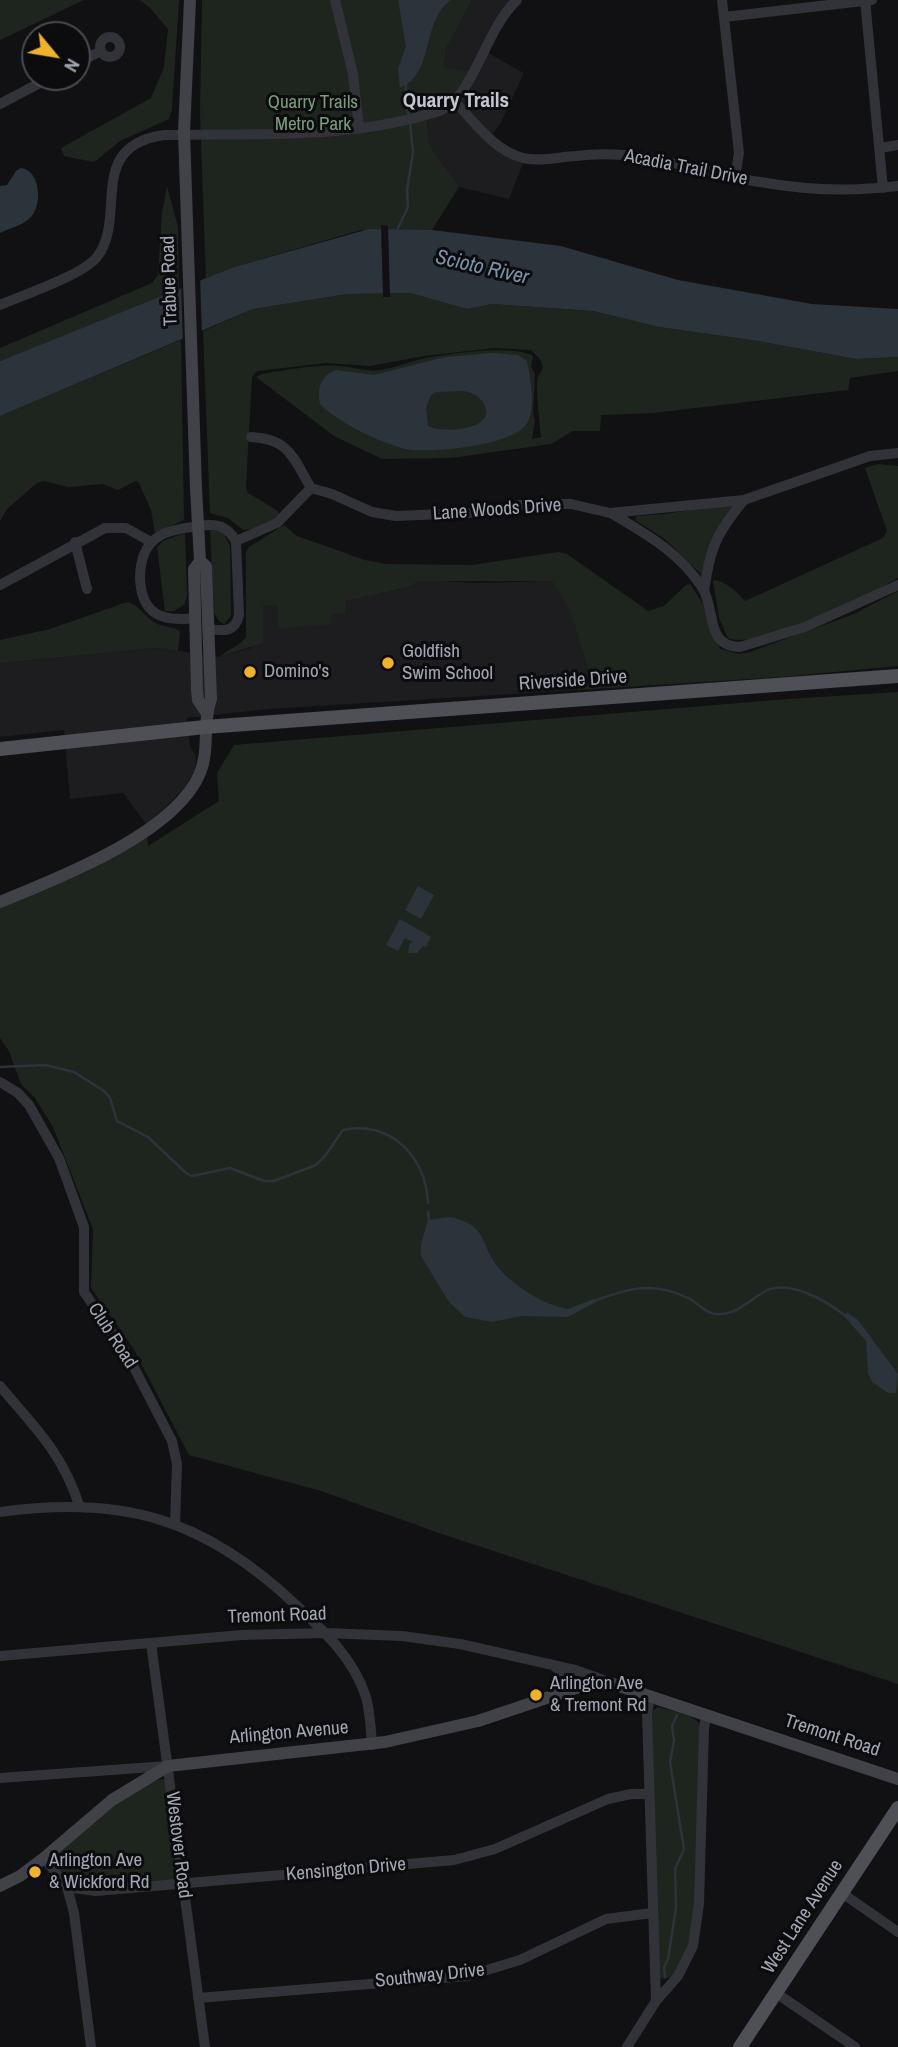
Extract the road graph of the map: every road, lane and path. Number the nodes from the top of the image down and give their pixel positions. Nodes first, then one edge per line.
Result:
1 (190, 0) edge
2 (334, 0) edge
3 (517, 0) edge
4 (722, 0) edge
5 (867, 0) edge
6 (724, 17) junction
7 (101, 51) dead end
8 (91, 56) edge
9 (25, 91) edge
10 (454, 101) junction
11 (0, 104) edge
12 (359, 129) junction
13 (184, 135) junction
14 (898, 145) edge
15 (880, 148) junction
16 (735, 177) junction
17 (898, 186) edge
18 (883, 188) junction
19 (0, 305) edge
20 (251, 437) dead end
21 (898, 453) edge
22 (311, 488) junction
23 (744, 500) junction
24 (610, 513) junction
25 (236, 541) junction
26 (75, 542) junction
27 (151, 542) junction
28 (200, 561) junction
29 (0, 585) edge
30 (898, 585) edge
31 (87, 589) dead end
32 (704, 591) junction
33 (195, 618) junction
34 (208, 629) junction
35 (898, 676) edge
36 (206, 712) junction
37 (205, 727) junction
38 (0, 749) edge
39 (0, 902) edge
40 (0, 1082) edge
41 (0, 1386) edge
42 (79, 1505) junction
43 (0, 1512) edge
44 (175, 1524) junction
45 (326, 1633) junction
46 (151, 1643) junction
47 (0, 1656) edge
48 (554, 1666) junction
49 (613, 1684) junction
50 (569, 1689) junction
51 (650, 1697) junction
52 (706, 1715) junction
53 (372, 1745) junction
54 (168, 1766) junction
55 (0, 1778) edge
56 (898, 1779) edge
57 (649, 1794) junction
58 (898, 1808) edge
59 (44, 1858) junction
60 (183, 1884) junction
61 (0, 1886) edge
62 (68, 1887) junction
63 (842, 1892) junction
64 (652, 1913) junction
65 (898, 1932) edge
66 (776, 1993) junction
67 (198, 1998) junction
68 (656, 2001) junction
69 (91, 2047) edge
70 (205, 2047) edge
71 (627, 2047) edge
72 (740, 2047) edge
73 (855, 2047) edge

1 - 13 street, Trabue Road
2 - 12 street
3 - 10 street
4 - 6 street
5 - 6 street
5 - 15 street
6 - 16 street
7 - 8 street
9 - 11 street
10 - 12 street
10 - 16 street, Acadia Trail Drive
12 - 13 street
13 - 19 street
13 - 28 street, Trabue Road, bridge
14 - 15 street
15 - 18 street
16 - 18 street, Acadia Trail Drive
17 - 18 street, Acadia Trail Drive
20 - 22 street
21 - 23 street, Lane Woods Drive
22 - 24 street, Lane Woods Drive
22 - 25 street
23 - 24 street, Lane Woods Drive
23 - 32 street
24 - 32 street
25 - 27 street
25 - 34 street
26 - 27 street
26 - 29 street
26 - 31 street
27 - 33 street
28 - 33 street, Trabue Road
28 - 34 street, Trabue Road
30 - 32 street
33 - 36 street, Trabue Road
34 - 36 street, Trabue Road
35 - 37 main road, Riverside Drive
36 - 37 street, Trabue Road
37 - 38 main road, Riverside Drive
37 - 39 street, Trabue Road
40 - 44 street, Club Road
41 - 42 street
42 - 43 street
42 - 44 street
44 - 45 street
45 - 46 street, Tremont Road
45 - 48 street, Tremont Road
45 - 53 street
46 - 47 street, Tremont Road
46 - 54 street, Westover Road
48 - 49 street, Tremont Road
48 - 50 street
49 - 50 street, Arlington Avenue
49 - 51 street, Tremont Road
50 - 53 street, Arlington Avenue
51 - 52 street, Tremont Road
51 - 57 street
52 - 56 street, Tremont Road
52 - 68 street
53 - 54 street, Arlington Avenue
54 - 55 street
54 - 59 street, Arlington Avenue
54 - 60 street, Westover Road
57 - 60 street, Kensington Drive
57 - 64 street
58 - 63 main road, West Lane Avenue
59 - 61 street, Arlington Avenue
59 - 62 street
60 - 62 street, Kensington Drive
60 - 67 street, Westover Road
62 - 69 street
63 - 65 street
63 - 66 main road, West Lane Avenue
64 - 67 street, Southway Drive
64 - 68 street
66 - 72 main road, West Lane Avenue
66 - 73 street
67 - 70 street, Westover Road
68 - 71 street

